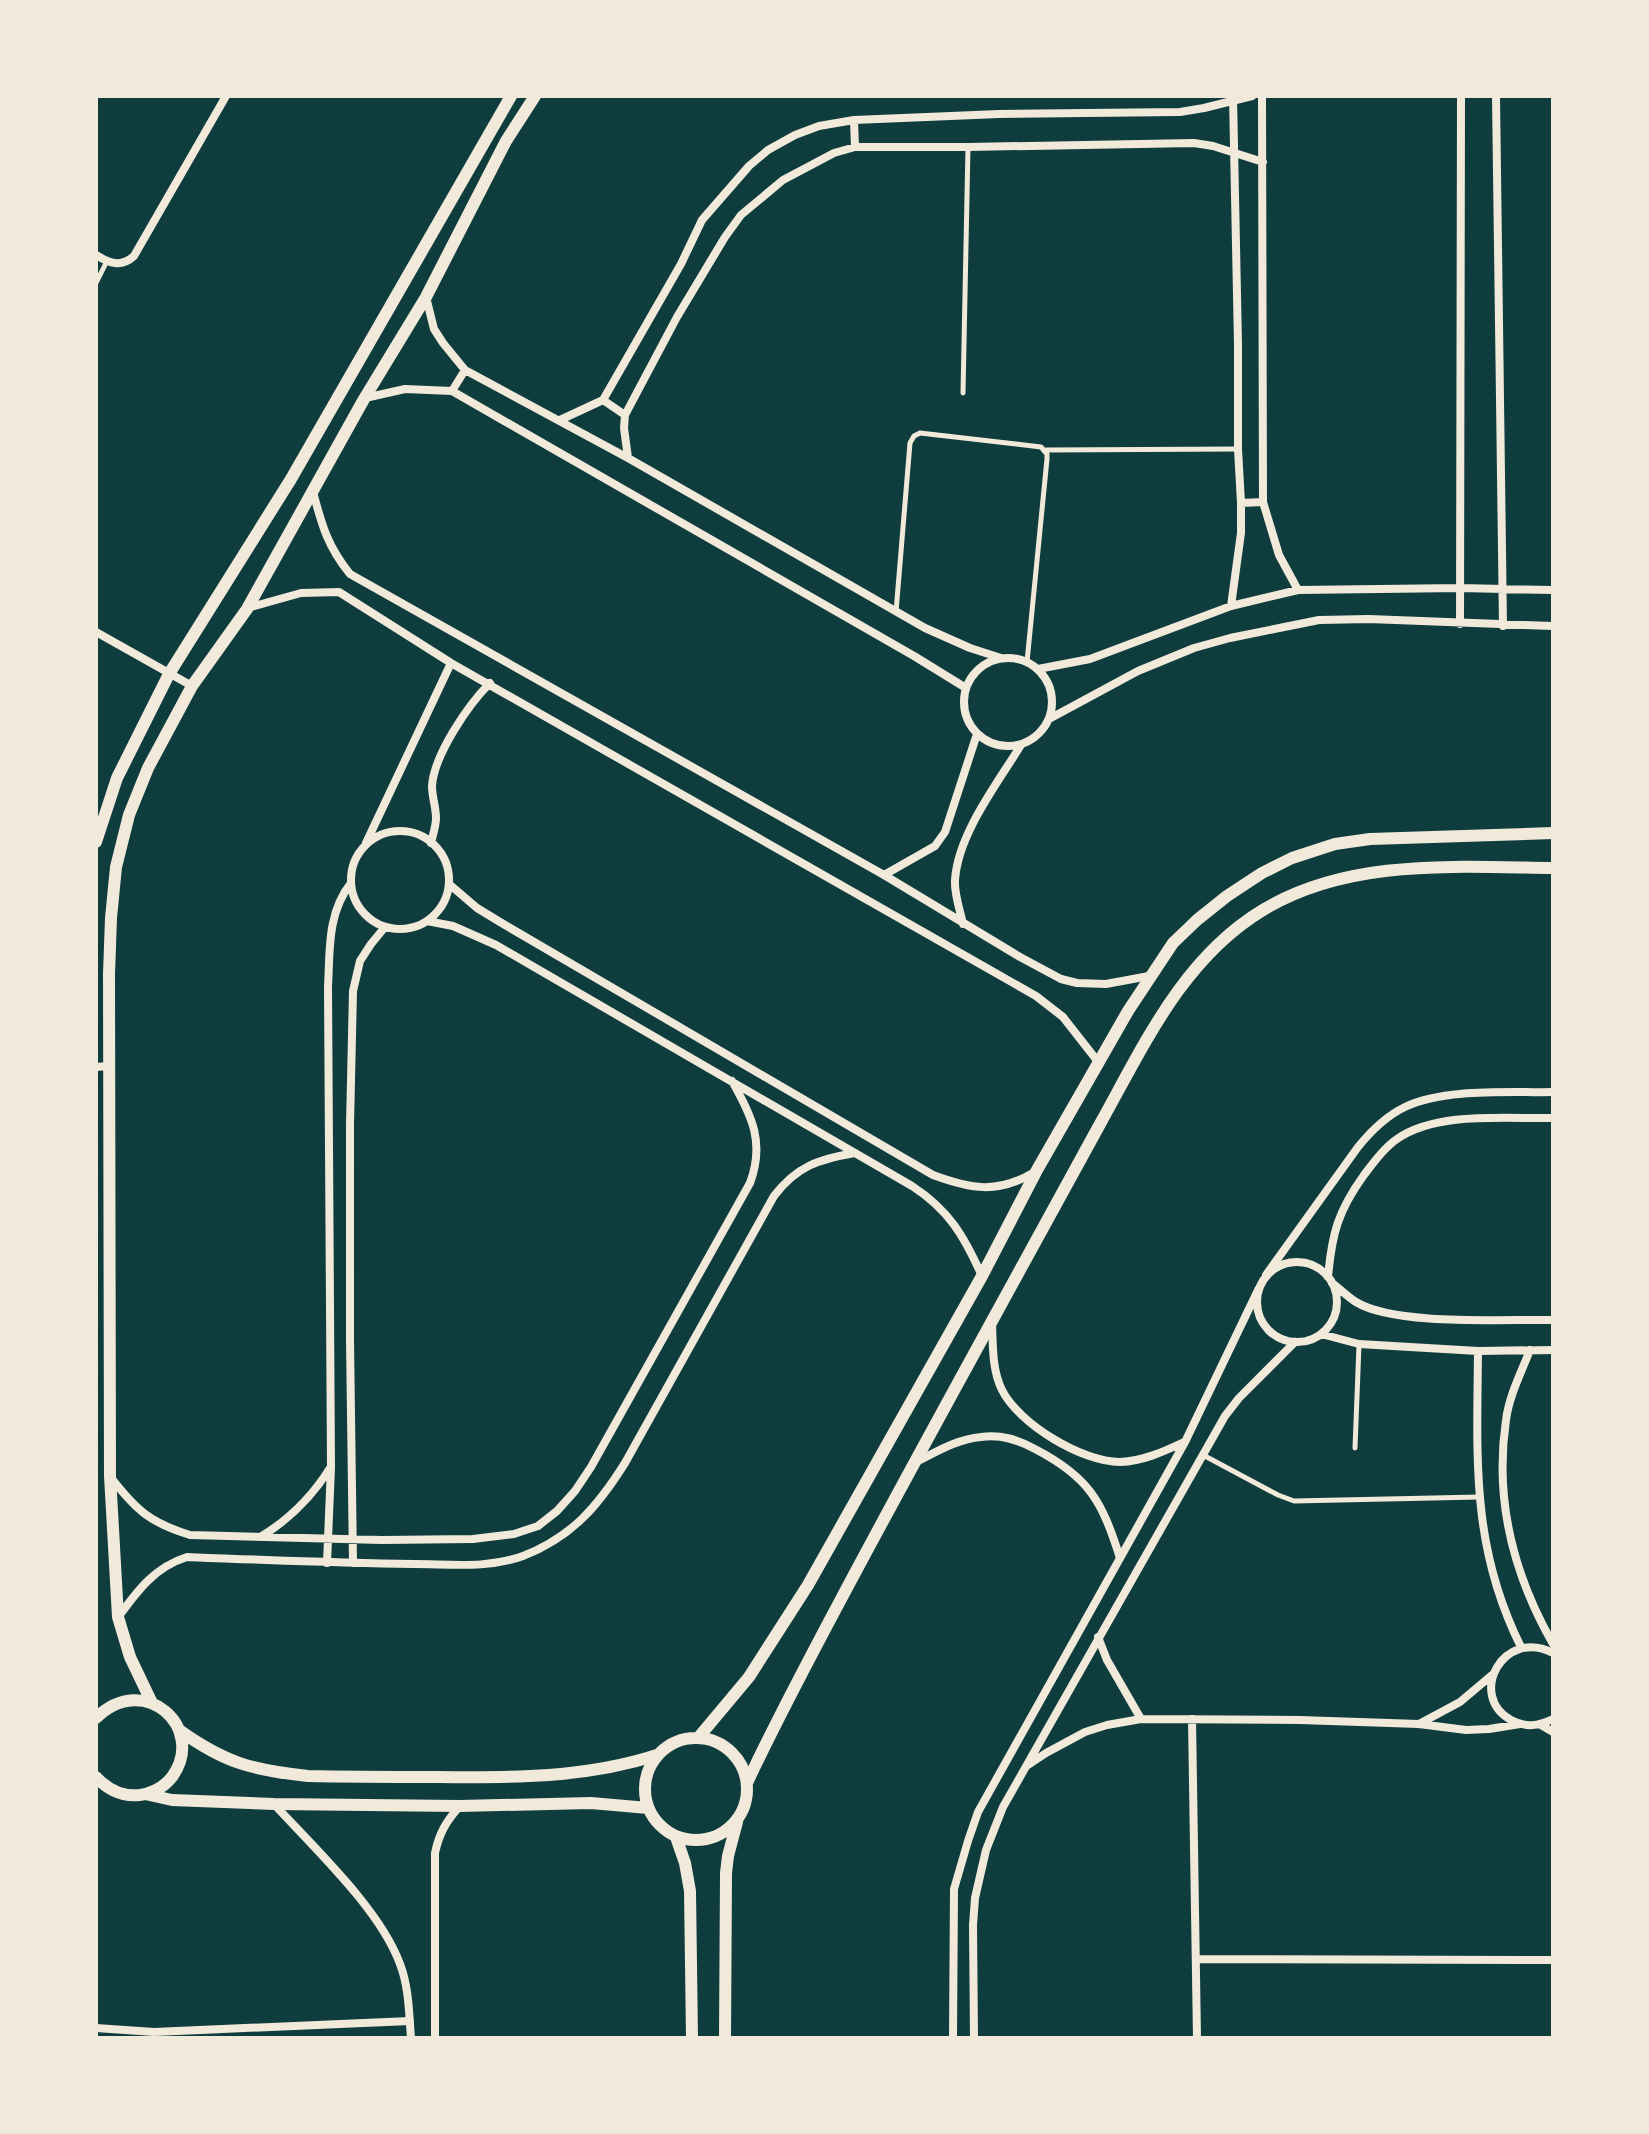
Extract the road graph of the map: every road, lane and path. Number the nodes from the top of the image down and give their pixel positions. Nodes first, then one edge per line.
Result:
1 (226, 96) edge
2 (511, 96) edge
3 (535, 96) edge
4 (1252, 96) edge
5 (1262, 96) edge
6 (1461, 96) edge
7 (1496, 96) edge
8 (1233, 99) edge
9 (854, 120) junction
10 (855, 147) junction
11 (968, 147) junction
12 (1235, 153) junction
13 (1263, 162) junction
14 (96, 255) edge
15 (107, 261) junction
16 (96, 283) edge
17 (426, 297) junction
18 (465, 370) junction
19 (452, 391) junction
20 (963, 393) dead end
21 (364, 399) junction
22 (603, 400) junction
23 (625, 415) junction
24 (560, 420) junction
25 (1238, 449) junction
26 (1045, 450) junction
27 (628, 458) junction
28 (312, 491) junction
29 (1263, 502) junction
30 (1241, 503) junction
31 (350, 574) junction
32 (1460, 588) junction
33 (1503, 589) junction
34 (1298, 590) junction
35 (1553, 590) edge
36 (339, 592) junction
37 (1231, 606) junction
38 (247, 609) junction
39 (896, 612) junction
40 (1460, 624) junction
41 (1503, 626) junction
42 (1553, 626) edge
43 (96, 632) edge
44 (1001, 658) junction
45 (1027, 662) junction
46 (451, 663) junction
47 (1038, 669) junction
48 (169, 674) junction
49 (490, 683) junction
50 (192, 686) junction
51 (966, 688) junction
52 (1049, 719) junction
53 (977, 734) junction
54 (1021, 745) junction
55 (1553, 833) edge
56 (96, 842) edge
57 (431, 843) junction
58 (366, 844) junction
59 (1553, 868) edge
60 (884, 875) junction
61 (351, 883) junction
62 (449, 884) junction
63 (427, 921) junction
64 (963, 924) junction
65 (385, 927) junction
66 (1149, 976) junction
67 (1099, 1063) junction
68 (103, 1067) edge
69 (732, 1081) junction
70 (102, 1092) edge
71 (1553, 1092) edge
72 (805, 1100) junction
73 (797, 1118) junction
74 (1553, 1118) edge
75 (855, 1153) junction
76 (1037, 1170) junction
77 (1266, 1275) junction
78 (982, 1276) junction
79 (1330, 1280) junction
80 (1259, 1288) junction
81 (1553, 1320) edge
82 (992, 1321) junction
83 (1321, 1334) junction
84 (1295, 1342) junction
85 (1359, 1344) junction
86 (1530, 1350) junction
87 (1553, 1350) edge
88 (1478, 1351) junction
89 (1185, 1442) junction
90 (1355, 1448) dead end
91 (1203, 1455) junction
92 (913, 1463) junction
93 (331, 1467) junction
94 (110, 1476) junction
95 (1479, 1497) junction
96 (262, 1536) junction
97 (327, 1537) junction
98 (353, 1539) junction
99 (1120, 1558) junction
100 (327, 1563) junction
101 (353, 1563) junction
102 (118, 1617) junction
103 (1098, 1637) junction
104 (1553, 1644) edge
105 (1521, 1647) junction
106 (1553, 1653) edge
107 (1493, 1674) junction
108 (152, 1703) junction
109 (96, 1718) edge
110 (1141, 1719) junction
111 (1192, 1719) junction
112 (1553, 1719) edge
113 (1419, 1724) junction
114 (1520, 1724) junction
115 (1541, 1725) junction
116 (179, 1730) junction
117 (1553, 1732) edge
118 (698, 1738) junction
119 (657, 1755) junction
120 (1025, 1767) junction
121 (96, 1777) edge
122 (747, 1783) junction
123 (102, 1790) edge
124 (145, 1794) junction
125 (274, 1804) junction
126 (460, 1806) junction
127 (648, 1808) junction
128 (737, 1820) junction
129 (676, 1837) junction
130 (1197, 1959) junction
131 (1553, 1960) edge
132 (410, 2021) junction
133 (96, 2028) edge
134 (411, 2038) edge
135 (435, 2038) edge
136 (692, 2038) edge
137 (725, 2038) edge
138 (953, 2038) edge
139 (974, 2038) edge
140 (1197, 2038) edge

1 - 15 street
2 - 48 street
3 - 17 street
4 - 8 street
5 - 13 street
6 - 32 street
7 - 33 street
8 - 9 street
8 - 12 street
9 - 10 street
9 - 22 street
10 - 11 street
10 - 23 street
11 - 12 street
11 - 20 lane
12 - 13 street
12 - 25 street
13 - 29 street
14 - 15 street
15 - 16 lane
17 - 18 street
17 - 21 street
18 - 19 street
18 - 24 street
19 - 21 street
19 - 51 street
21 - 28 street
22 - 23 street
22 - 24 street
23 - 27 street
24 - 27 street
25 - 26 lane
25 - 30 street
26 - 39 lane
26 - 45 lane
27 - 39 street
28 - 31 street
28 - 38 street
29 - 30 street
29 - 34 street
30 - 37 street
31 - 36 street
31 - 60 street
32 - 33 street
32 - 34 street
32 - 40 street
33 - 35 street
33 - 41 street
34 - 37 street
36 - 38 street
36 - 46 street
37 - 47 street
38 - 50 street
39 - 44 street
40 - 41 street
40 - 52 street
41 - 42 street
43 - 48 street
44 - 45 street
44 - 51 street
45 - 47 street
46 - 49 street
46 - 58 street
47 - 52 street
48 - 50 street
48 - 56 street
49 - 57 street
49 - 67 street
50 - 68 street
51 - 53 street
52 - 54 street
53 - 54 street
53 - 60 street
54 - 64 street
55 - 66 street
57 - 58 street
57 - 62 street
58 - 61 street
59 - 82 street
60 - 64 street
61 - 65 street
61 - 93 street
62 - 63 street
62 - 72 street
63 - 65 street
63 - 69 street
64 - 66 street
65 - 98 street
66 - 67 street
67 - 76 street
68 - 70 street
69 - 73 street
69 - 98 street
70 - 94 street
71 - 77 street
72 - 73 street
72 - 76 street
73 - 75 street
74 - 79 street
75 - 78 street
75 - 101 street
76 - 78 street
77 - 79 street
77 - 80 street
78 - 118 street
79 - 81 street
79 - 83 street
80 - 84 street
80 - 89 street
82 - 89 street
82 - 92 street
83 - 84 street
83 - 85 street
84 - 91 street
85 - 88 street
85 - 90 lane
86 - 87 street
86 - 88 street
86 - 104 street
88 - 95 street
89 - 99 street
91 - 95 lane
91 - 103 street
92 - 99 street
92 - 122 street
93 - 96 street
93 - 97 street
94 - 96 street
94 - 102 street
95 - 105 street
96 - 97 street
97 - 98 street
97 - 100 street
98 - 101 street
99 - 138 street
100 - 101 street
100 - 102 street
102 - 108 street
103 - 110 street
103 - 120 street
105 - 106 street
105 - 107 street
107 - 113 street
107 - 114 street
108 - 109 street
108 - 116 street
110 - 111 street
110 - 120 street
111 - 113 street
111 - 130 street
112 - 115 street
113 - 114 street
114 - 115 street
115 - 117 street
116 - 119 street
116 - 124 street
118 - 119 street
118 - 122 street
119 - 127 street
120 - 139 street
121 - 123 street
122 - 128 street
123 - 124 street
124 - 125 street
125 - 126 street
125 - 132 street
126 - 127 street
126 - 135 street
127 - 129 street
128 - 129 street
128 - 137 street
129 - 136 street
130 - 131 street
130 - 140 street
132 - 133 street
132 - 134 street

